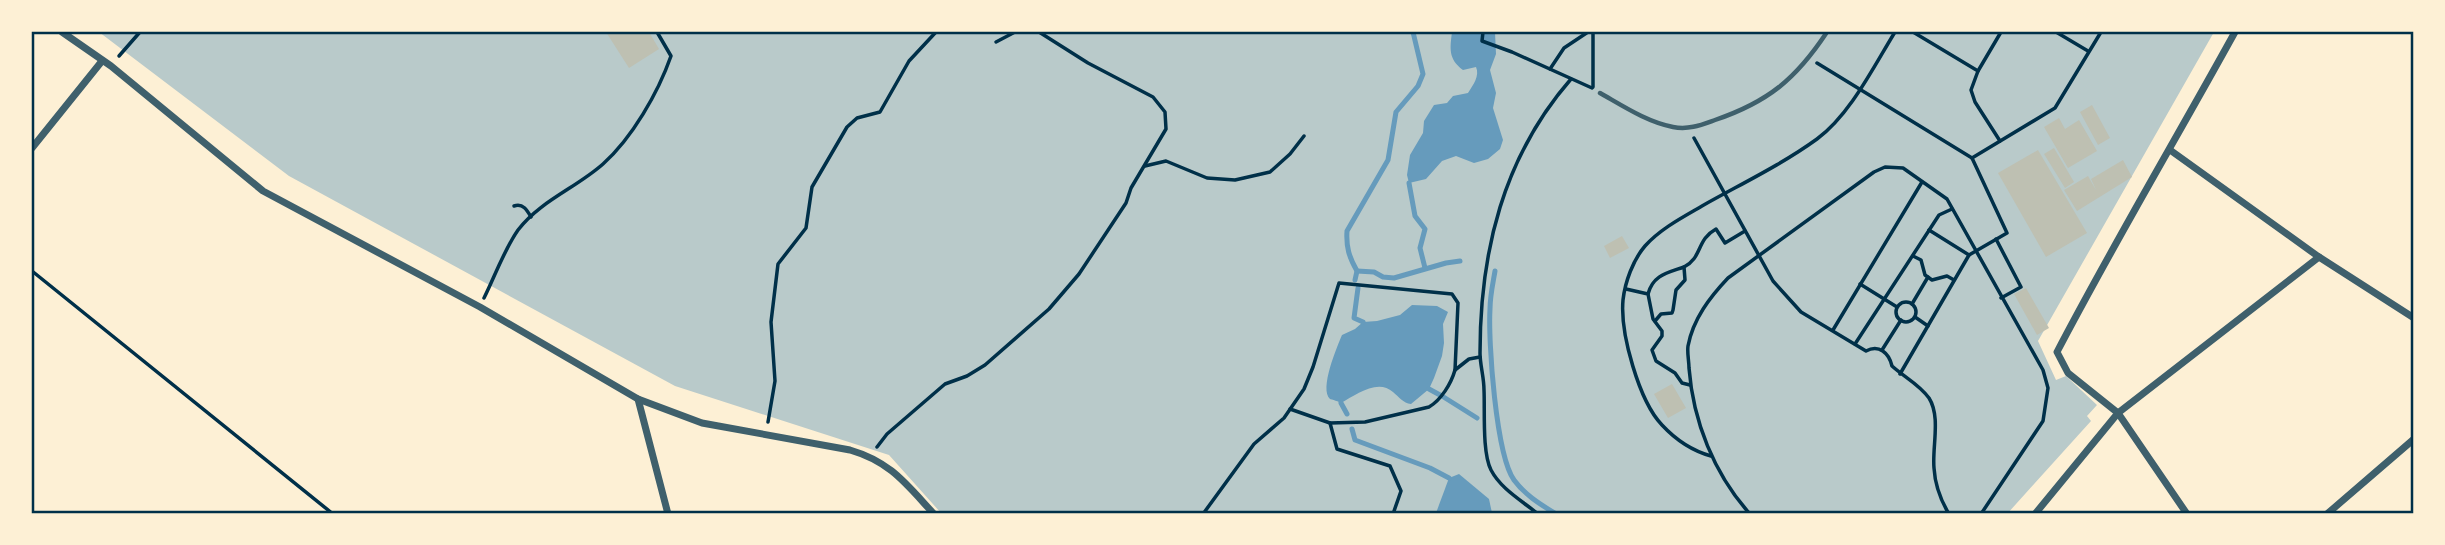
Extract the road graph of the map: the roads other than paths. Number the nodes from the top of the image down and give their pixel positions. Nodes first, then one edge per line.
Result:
1 (62, 32) edge
2 (1827, 32) edge
3 (2235, 32) edge
4 (102, 61) junction
5 (1600, 93) road end
6 (32, 148) edge
7 (2170, 150) junction
8 (2319, 257) junction
9 (2413, 318) edge
10 (638, 399) junction
11 (2118, 413) junction
12 (2413, 439) edge
13 (2333, 512) edge
14 (668, 513) edge
15 (934, 513) edge
16 (2035, 513) edge
17 (2186, 513) edge

1 - 4 street
2 - 5 lane
3 - 7 street
4 - 6 street
4 - 10 street
7 - 8 street
7 - 11 street
8 - 9 street
8 - 11 street
10 - 14 street
10 - 15 street
11 - 16 street
11 - 17 street
12 - 13 street

